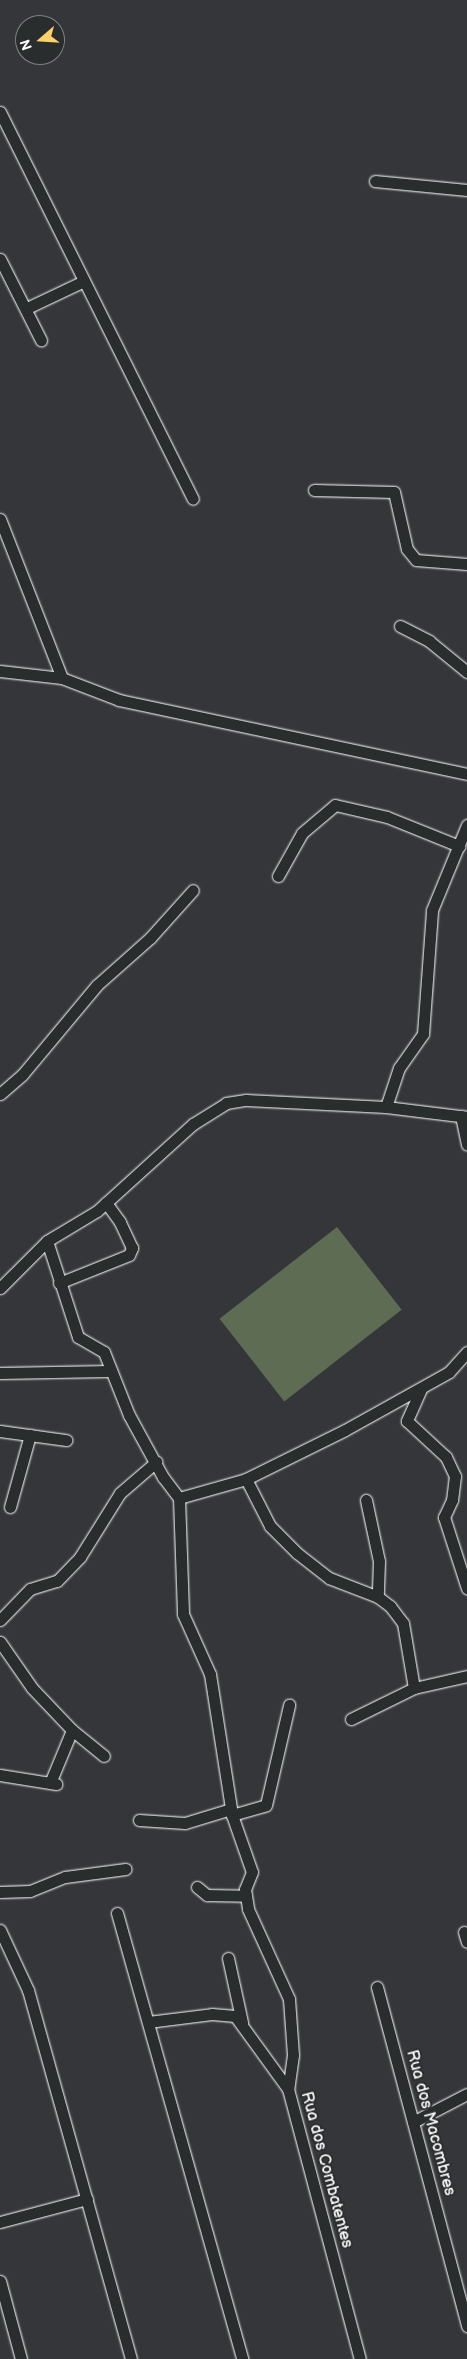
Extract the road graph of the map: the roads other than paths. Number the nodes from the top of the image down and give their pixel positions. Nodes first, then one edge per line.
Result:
1 (0, 112) edge
2 (375, 181) dead end
3 (467, 190) edge
4 (0, 259) edge
5 (84, 282) junction
6 (27, 308) junction
7 (41, 340) dead end
8 (314, 490) dead end
9 (193, 499) dead end
10 (0, 519) edge
11 (467, 564) edge
12 (400, 626) dead end
13 (0, 671) edge
14 (467, 672) edge
15 (62, 678) junction
16 (467, 774) edge
17 (467, 825) edge
18 (459, 846) junction
19 (278, 876) dead end
20 (192, 890) dead end
21 (0, 1094) edge
22 (386, 1107) junction
23 (464, 1116) edge
24 (467, 1144) edge
25 (106, 1204) junction
26 (47, 1241) junction
27 (59, 1283) junction
28 (0, 1288) edge
29 (467, 1352) edge
30 (108, 1371) junction
31 (0, 1373) edge
32 (421, 1389) junction
33 (0, 1431) edge
34 (30, 1435) junction
35 (66, 1440) dead end
36 (156, 1462) junction
37 (246, 1479) junction
38 (179, 1498) junction
39 (366, 1500) dead end
40 (10, 1507) dead end
41 (467, 1588) edge
42 (378, 1597) junction
43 (0, 1620) edge
44 (0, 1642) edge
45 (467, 1676) edge
46 (414, 1688) junction
47 (289, 1705) dead end
48 (350, 1719) dead end
49 (72, 1730) junction
50 (104, 1756) dead end
51 (0, 1775) edge
52 (231, 1812) junction
53 (139, 1820) dead end
54 (125, 1869) dead end
55 (198, 1887) dead end
56 (0, 1892) edge
57 (246, 1896) junction
58 (117, 1913) dead end
59 (0, 1930) edge
60 (228, 1958) dead end
61 (377, 1986) dead end
62 (148, 2022) junction
63 (242, 2022) junction
64 (288, 2089) junction
65 (467, 2094) edge
66 (413, 2122) junction
67 (87, 2199) junction
68 (0, 2222) edge
69 (0, 2282) edge
70 (467, 2326) edge
71 (21, 2359) edge
72 (131, 2359) edge
73 (242, 2359) edge
74 (360, 2359) edge

1 - 5 street
2 - 3 street
4 - 6 street
5 - 6 street
5 - 9 street
6 - 7 street
8 - 11 street
10 - 15 street
12 - 14 street
13 - 15 street
15 - 16 street
17 - 18 street
18 - 19 street
18 - 22 street
20 - 21 street
22 - 23 street
22 - 25 street
23 - 24 street
25 - 26 street
25 - 27 street
26 - 27 street
26 - 28 street
27 - 30 street
29 - 32 street
30 - 31 street
30 - 36 street
32 - 37 street
32 - 41 street
33 - 34 street
34 - 35 street
34 - 40 street
36 - 38 street
36 - 43 street
37 - 38 street
37 - 42 street
38 - 52 street
39 - 42 street
42 - 46 street
44 - 49 street
45 - 46 street
46 - 48 street
47 - 52 street
49 - 50 street
49 - 51 street
52 - 53 street
52 - 57 street
54 - 56 street
55 - 57 street
57 - 64 street, Rua dos Combatentes
58 - 62 street
59 - 67 street
60 - 63 street
61 - 66 street, Rua dos Macombres
62 - 63 street
62 - 73 street
63 - 64 street
64 - 74 street, Rua dos Combatentes
65 - 66 street
66 - 70 street, Rua dos Macombres
67 - 68 street
67 - 72 street
69 - 71 street

